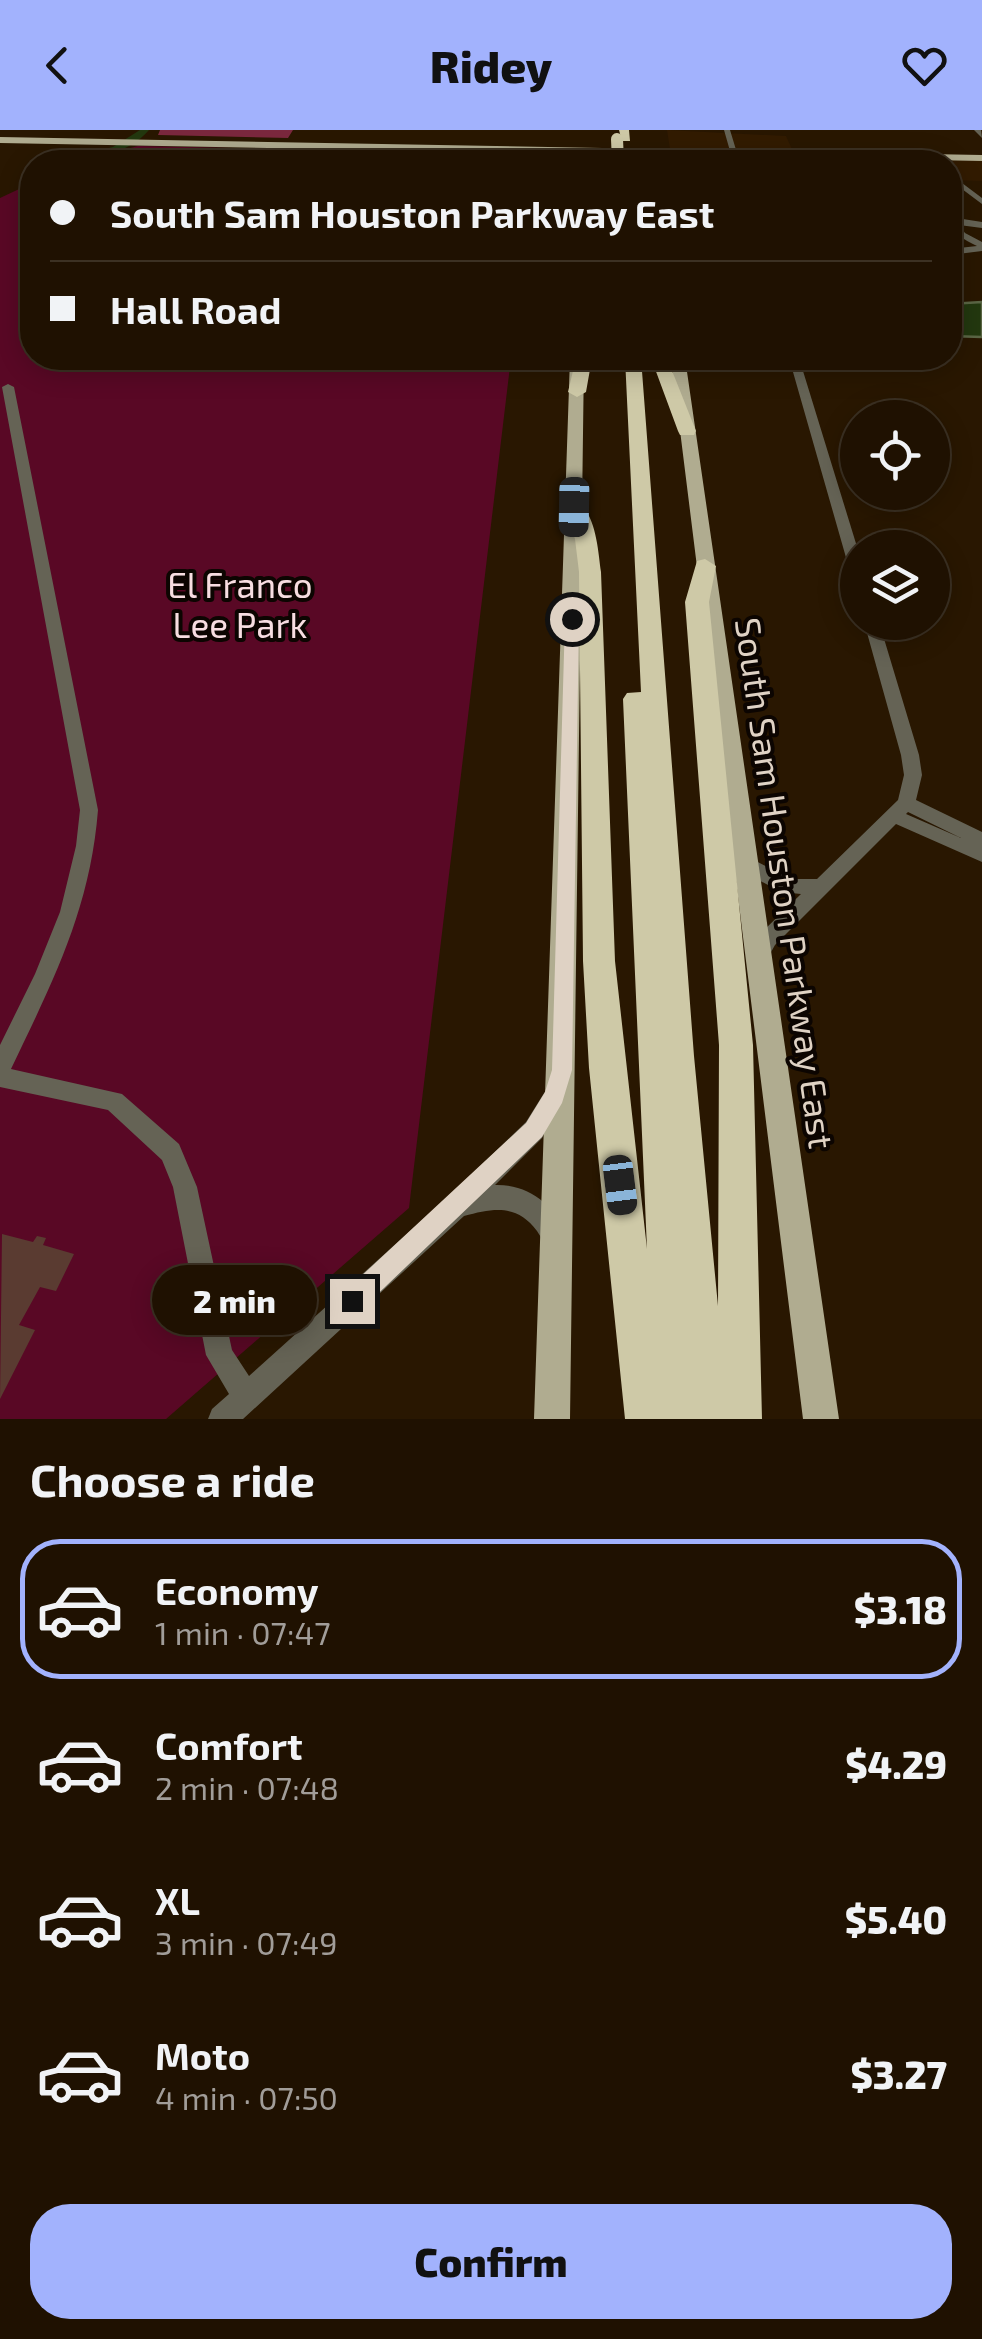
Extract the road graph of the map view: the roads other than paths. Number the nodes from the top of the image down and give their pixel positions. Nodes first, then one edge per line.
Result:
1 (977, 130) edge
2 (982, 136) edge
3 (0, 138) edge
4 (528, 150) edge
5 (588, 150) edge
6 (635, 150) edge
7 (962, 187) edge
8 (969, 194) junction
9 (982, 194) edge
10 (982, 202) edge
11 (579, 370) edge
12 (620, 370) edge
13 (634, 370) edge
14 (664, 370) edge
15 (679, 370) edge
16 (798, 370) edge
17 (3, 385) edge
18 (576, 392) joint
19 (687, 431) junction
20 (574, 507) junction
21 (845, 530) edge
22 (705, 566) junction
23 (876, 640) edge
24 (900, 810) junction
25 (982, 840) edge
26 (982, 855) edge
27 (745, 864) junction
28 (821, 886) junction
29 (758, 958) junction
30 (0, 1068) edge
31 (562, 1070) junction
32 (0, 1077) edge
33 (458, 1205) junction
34 (558, 1241) junction
35 (246, 1398) junction
36 (222, 1419) edge
37 (552, 1419) edge
38 (647, 1419) edge
39 (677, 1419) edge
40 (708, 1419) edge
41 (740, 1419) edge
42 (820, 1419) edge

1 - 2 street
3 - 4 main road
5 - 6 main road
7 - 8 street
8 - 9 street
8 - 10 street
11 - 18 highway
12 - 39 highway
13 - 40 highway
14 - 19 highway
15 - 19 main road, South Sam Houston Parkway East
16 - 21 street
17 - 30 street
18 - 20 main road
19 - 22 main road, South Sam Houston Parkway East
20 - 31 main road
20 - 38 highway
22 - 27 main road, South Sam Houston Parkway East
22 - 41 highway
23 - 24 street
24 - 25 street
24 - 26 street
24 - 28 street
27 - 28 street
27 - 29 main road, South Sam Houston Parkway East
28 - 29 street
29 - 42 main road, South Sam Houston Parkway East
31 - 33 street
31 - 34 main road
32 - 35 street
33 - 34 street
33 - 35 street
34 - 37 main road
35 - 36 street

